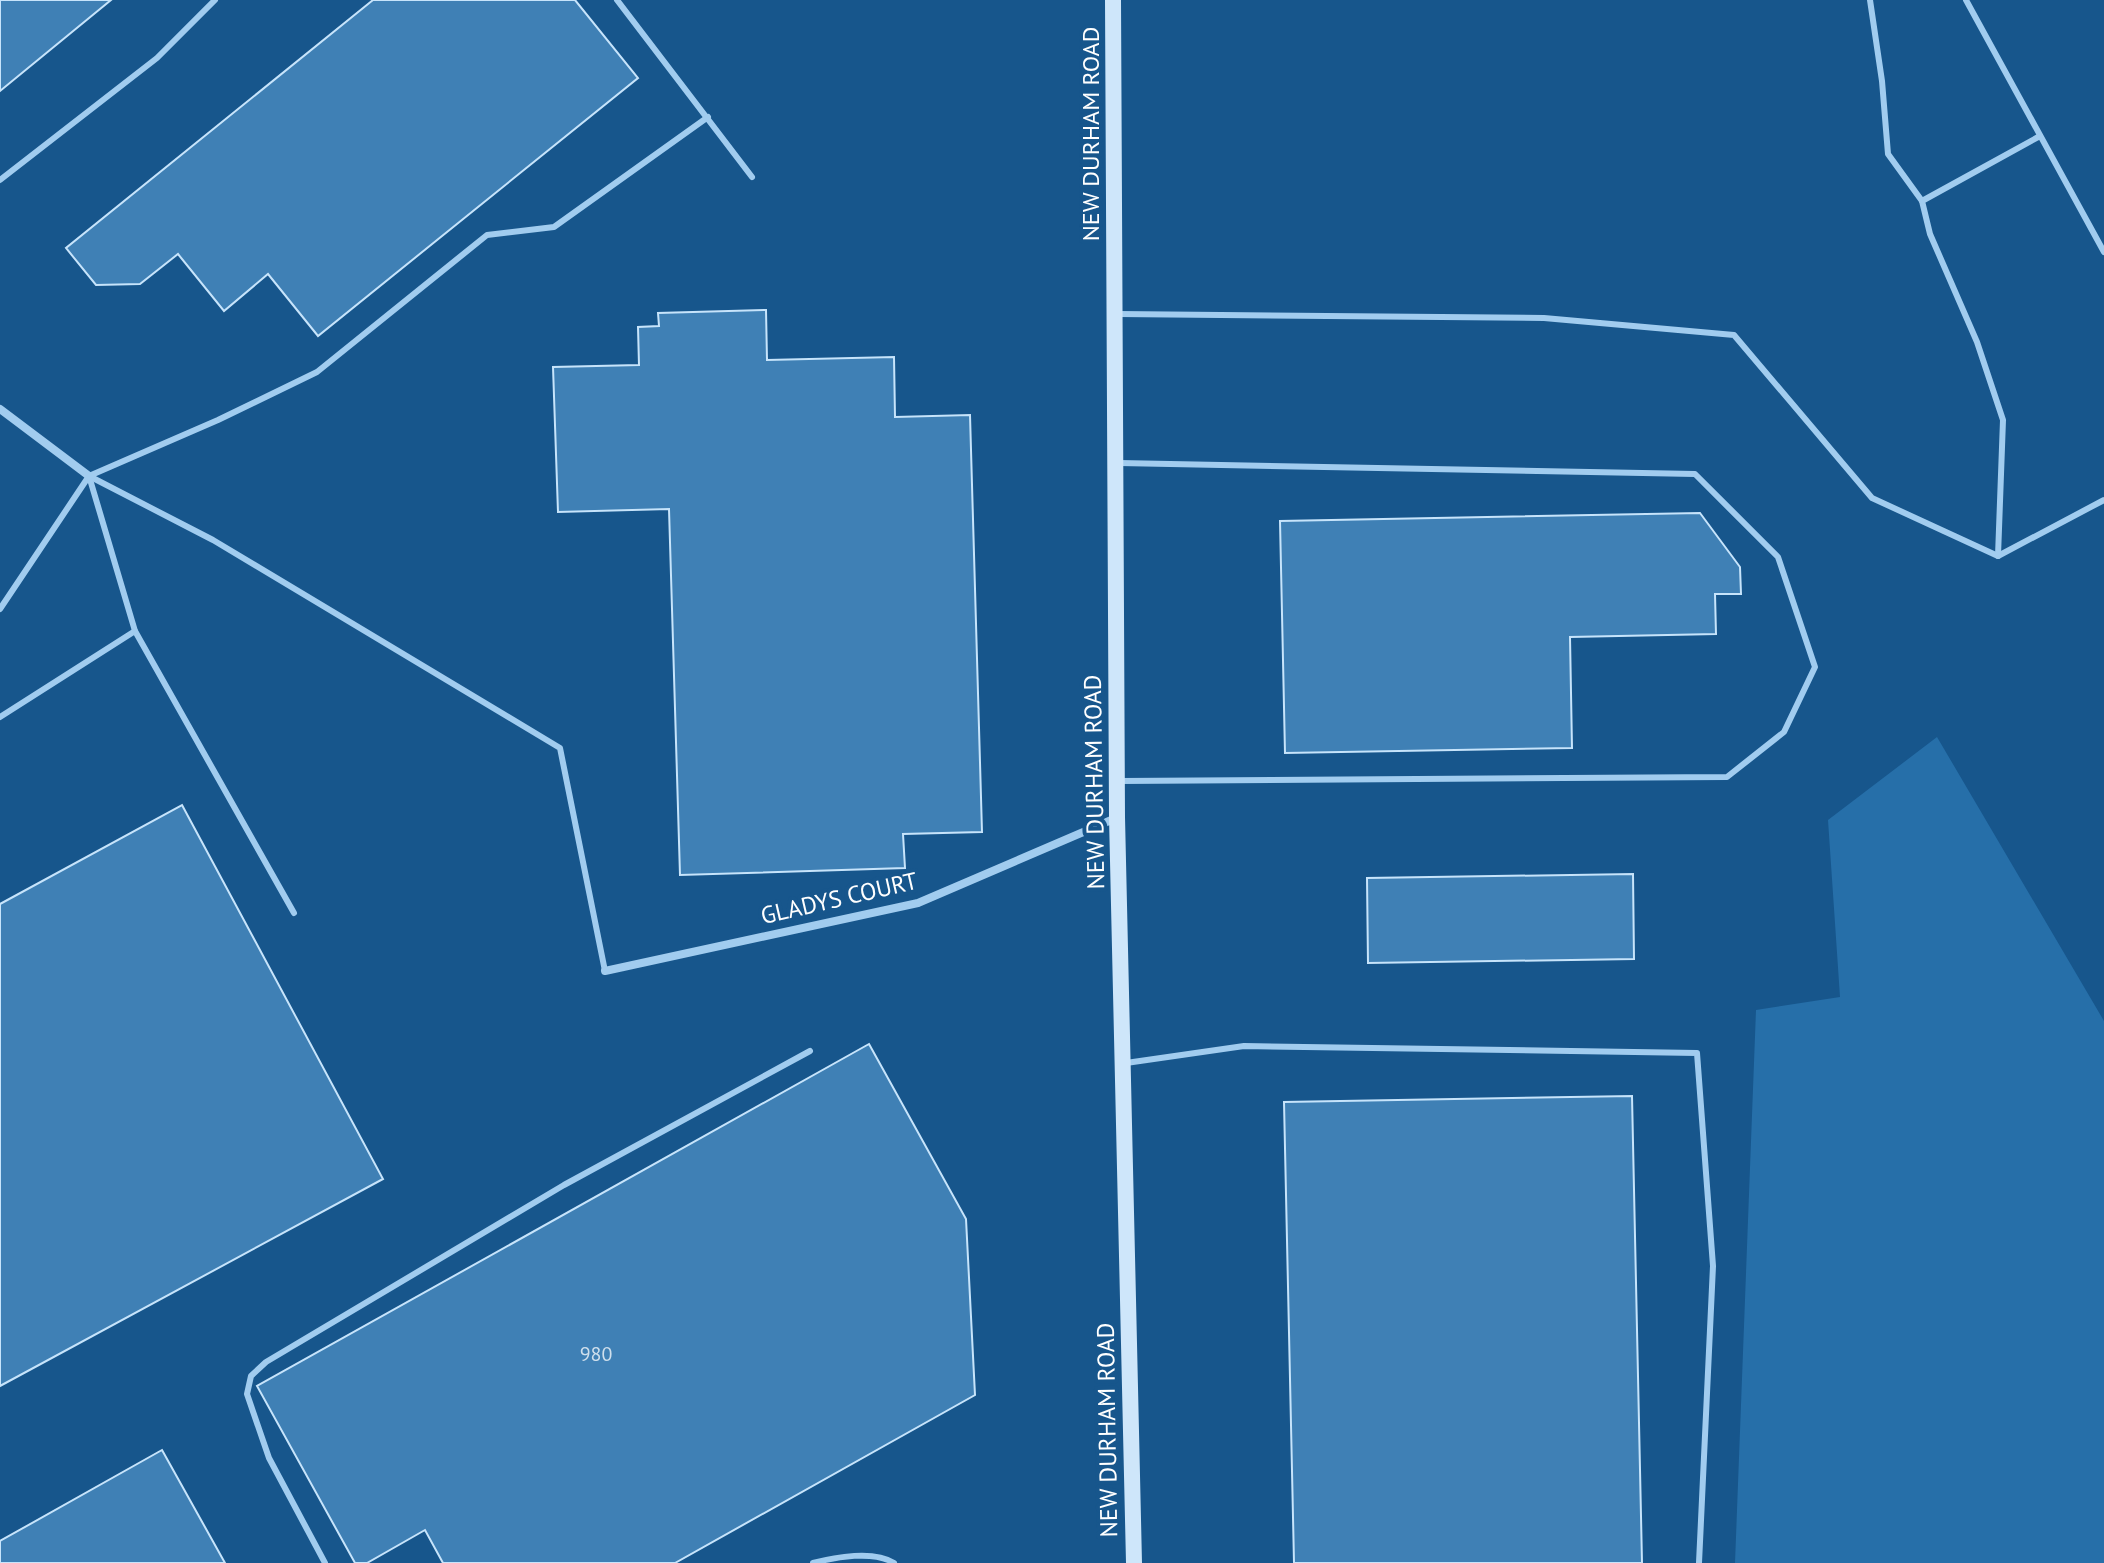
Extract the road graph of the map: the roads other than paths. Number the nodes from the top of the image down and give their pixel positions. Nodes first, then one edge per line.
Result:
1 (215, 0) edge
2 (617, 0) edge
3 (1113, 0) edge
4 (1870, 0) edge
5 (1966, 0) edge
6 (708, 117) junction
7 (2040, 136) junction
8 (752, 177) dead end
9 (0, 180) edge
10 (1922, 201) junction
11 (2104, 252) edge
12 (1114, 314) junction
13 (0, 409) edge
14 (1116, 463) junction
15 (89, 476) junction
16 (2104, 500) edge
17 (1998, 556) junction
18 (0, 609) edge
19 (135, 631) junction
20 (0, 717) edge
21 (1117, 781) junction
22 (1117, 817) junction
23 (294, 913) dead end
24 (605, 971) joint
25 (810, 1051) dead end
26 (1122, 1064) junction
27 (325, 1563) edge
28 (813, 1563) edge
29 (894, 1563) edge
30 (1134, 1563) edge
31 (1699, 1563) edge

1 - 9 lane
2 - 6 lane
3 - 12 main road, NEW DURHAM ROAD
4 - 10 lane
5 - 7 lane
6 - 8 lane
6 - 15 lane
7 - 10 lane
7 - 11 lane
10 - 17 lane
12 - 14 main road, NEW DURHAM ROAD
12 - 17 lane
13 - 15 street
14 - 21 main road, NEW DURHAM ROAD
14 - 21 lane
15 - 18 lane
15 - 19 lane
15 - 24 lane
16 - 17 lane
19 - 20 lane
19 - 23 lane
21 - 22 main road, NEW DURHAM ROAD
22 - 24 street, GLADYS COURT
22 - 26 main road, NEW DURHAM ROAD
25 - 27 lane
26 - 30 main road, NEW DURHAM ROAD
26 - 31 lane
28 - 29 lane

